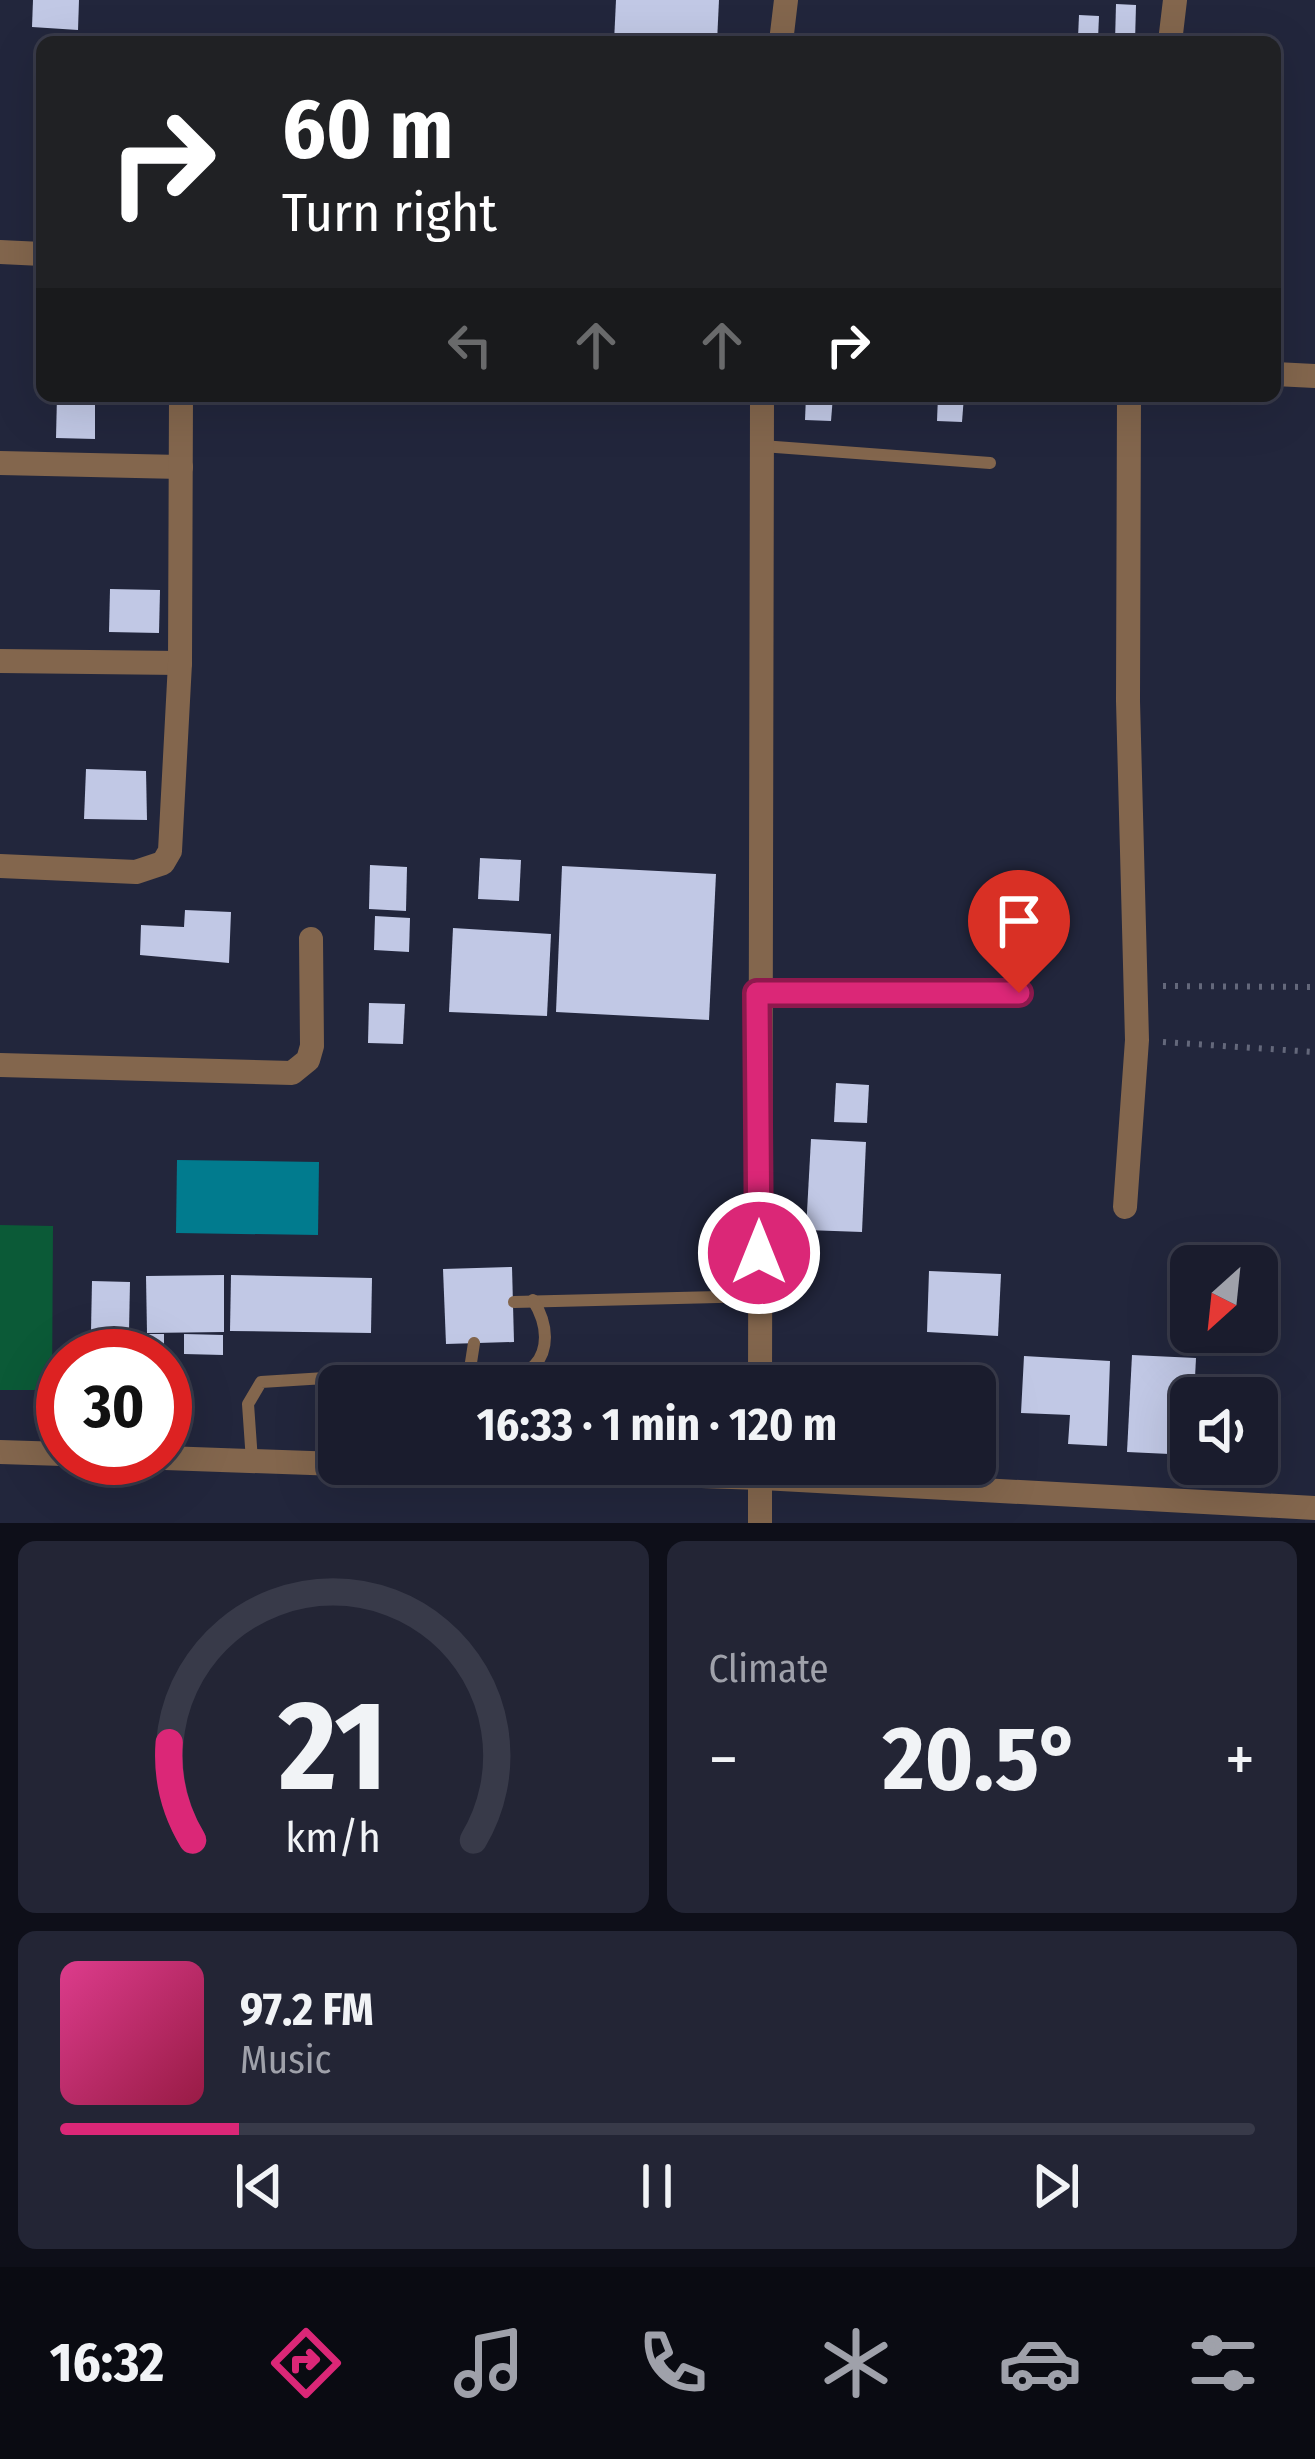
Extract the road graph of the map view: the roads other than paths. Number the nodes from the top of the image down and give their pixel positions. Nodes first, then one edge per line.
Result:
1 (786, 0) edge
2 (1175, 0) edge
3 (783, 36) edge
4 (1171, 36) edge
5 (0, 252) edge
6 (36, 254) edge
7 (1281, 374) edge
8 (1315, 376) edge
9 (182, 402) edge
10 (762, 402) edge
11 (1129, 402) edge
12 (761, 446) junction
13 (990, 463) dead end
14 (0, 464) edge
15 (182, 467) junction
16 (0, 661) edge
17 (180, 663) junction
18 (0, 866) edge
19 (311, 939) dead end
20 (757, 993) junction
21 (1019, 993) dead end
22 (0, 1066) edge
23 (1125, 1207) dead end
24 (759, 1296) junction
25 (532, 1300) junction
26 (514, 1302) dead end
27 (474, 1343) dead end
28 (471, 1365) edge
29 (535, 1365) edge
30 (760, 1365) edge
31 (318, 1379) edge
32 (0, 1452) edge
33 (36, 1453) edge
34 (192, 1459) edge
35 (252, 1461) junction
36 (318, 1463) edge
37 (760, 1485) edge
38 (923, 1485) edge
39 (1315, 1508) edge
40 (1261, 1514) edge
41 (760, 1523) edge

1 - 3 street
2 - 4 street
5 - 6 street
7 - 8 street
9 - 15 street
10 - 12 street
11 - 23 street
12 - 13 lane
12 - 20 street
14 - 15 street
15 - 17 street
16 - 17 street
17 - 18 street
19 - 22 street
20 - 21 street
20 - 24 street
24 - 25 lane
24 - 30 street
25 - 26 lane
25 - 29 lane
27 - 28 lane
31 - 35 lane
32 - 33 street
34 - 35 street
35 - 36 street
37 - 41 street
38 - 40 street
39 - 40 street

